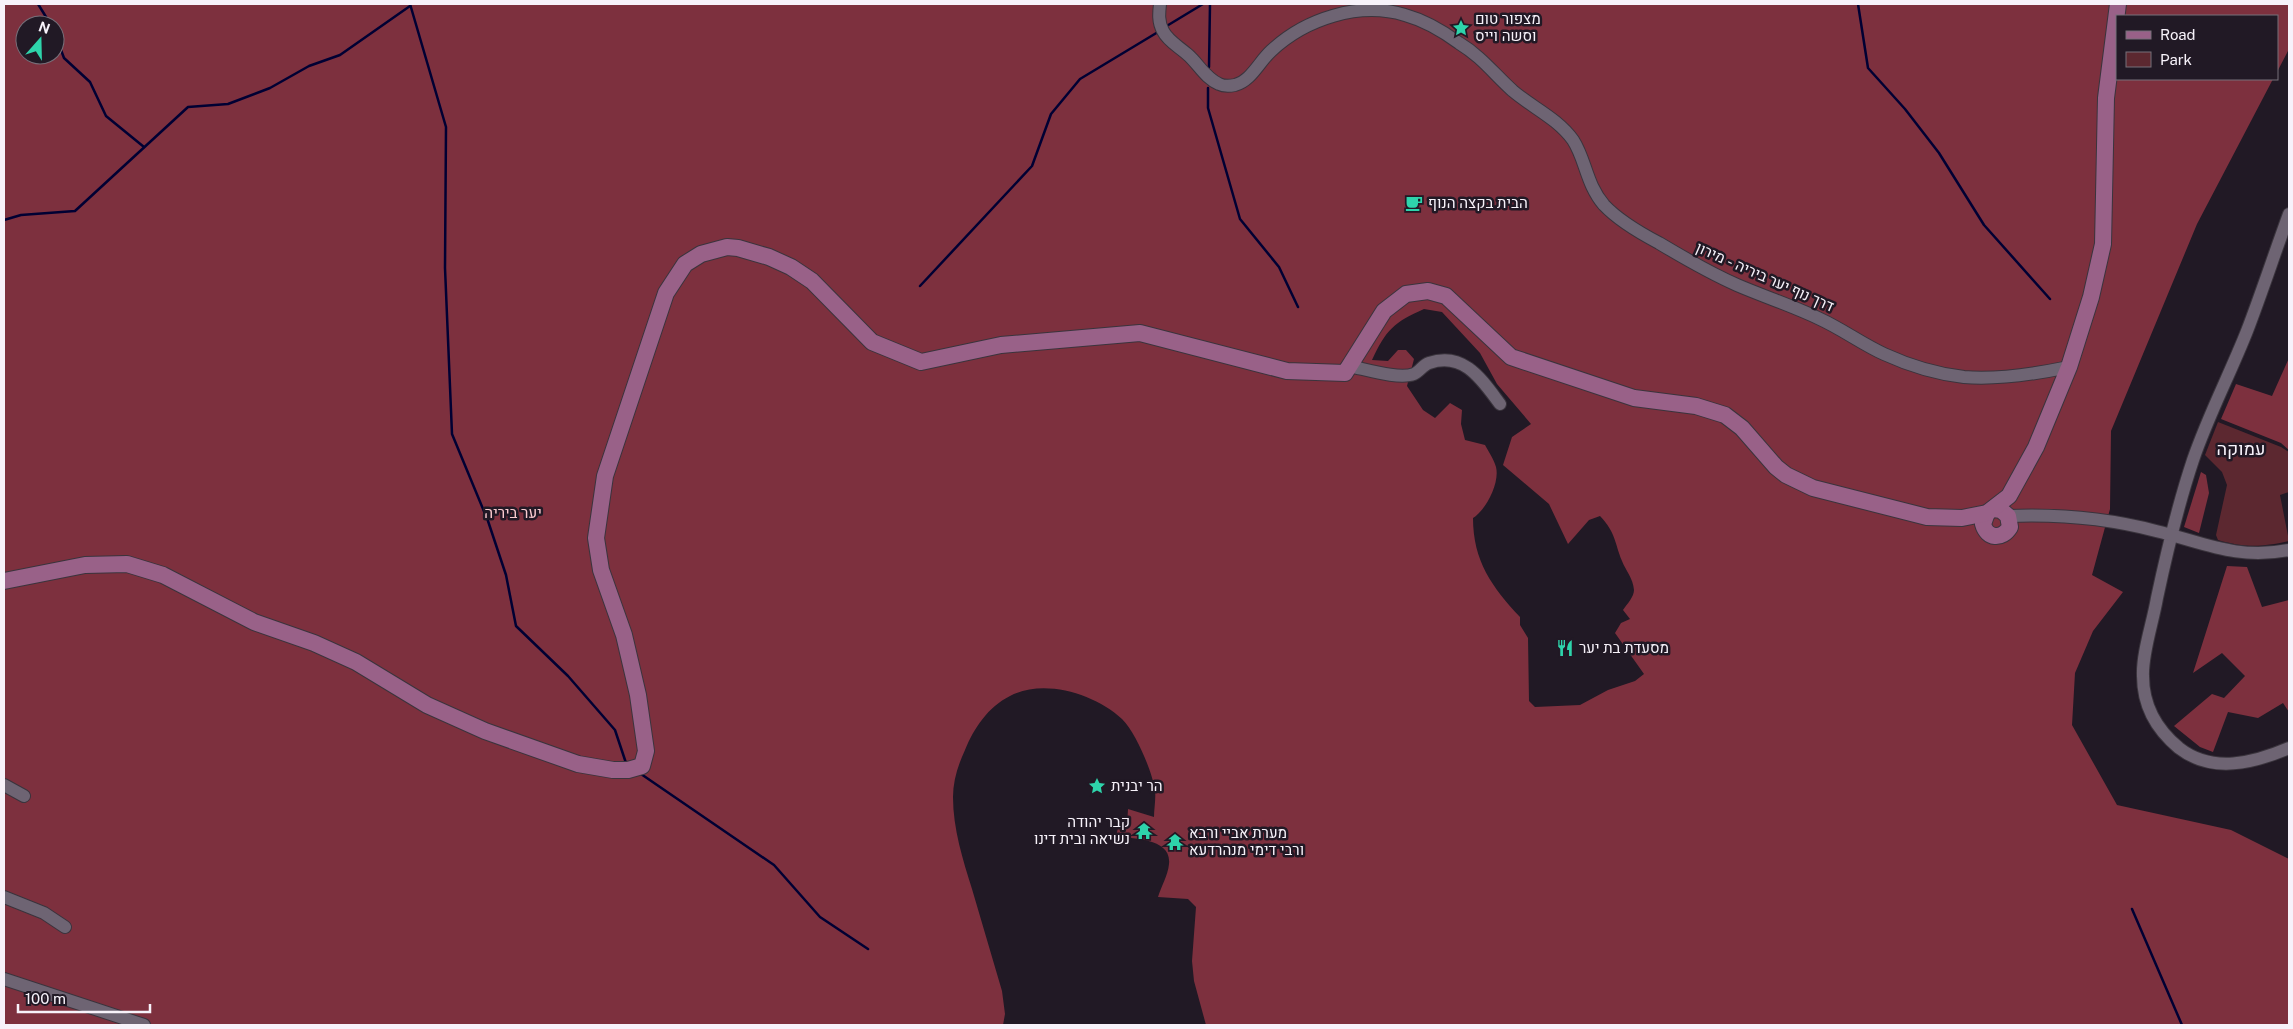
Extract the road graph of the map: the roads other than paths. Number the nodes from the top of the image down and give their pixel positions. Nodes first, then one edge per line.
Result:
1 (1160, 4) edge
2 (2116, 20) edge
3 (2289, 214) edge
4 (2284, 245) edge
5 (1349, 366) junction
6 (2069, 367) junction
7 (1500, 404) dead end
8 (1998, 518) junction
9 (2170, 536) junction
10 (2289, 550) edge
11 (4, 581) edge
12 (2289, 748) edge
13 (4, 785) edge
14 (24, 796) dead end
15 (4, 897) edge
16 (65, 927) dead end
17 (4, 979) edge
18 (144, 1025) edge

1 - 6 street, דרך נוף יער ביריה - מירון
2 - 6 main road
3 - 4 street
4 - 9 street
5 - 7 street
5 - 8 main road
5 - 11 main road
6 - 8 main road
8 - 9 street
9 - 10 street
9 - 12 street
13 - 14 street
15 - 16 street
17 - 18 street

